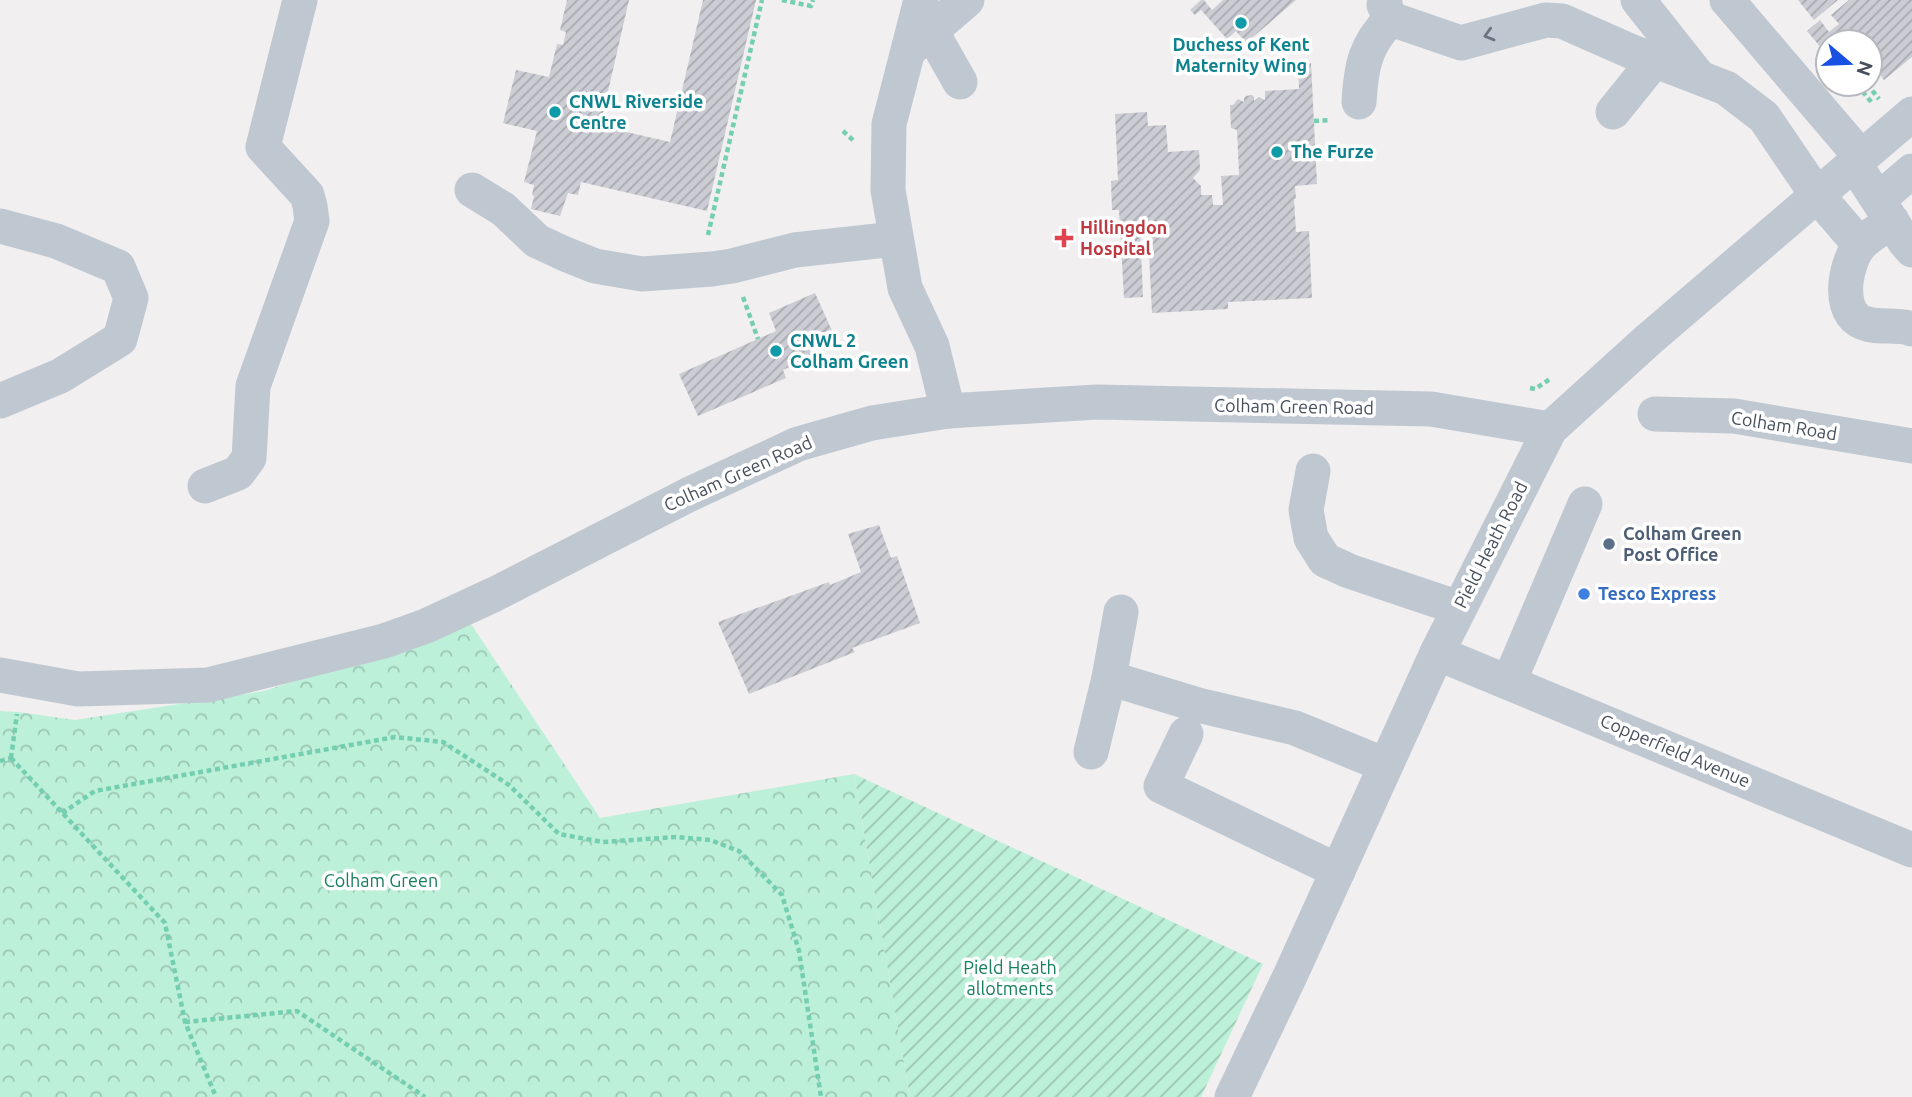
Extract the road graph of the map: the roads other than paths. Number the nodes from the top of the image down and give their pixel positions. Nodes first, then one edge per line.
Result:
1 (300, 0) edge
2 (967, 0) edge
3 (1638, 0) edge
4 (1727, 0) edge
5 (1388, 10) edge
6 (1556, 10) edge
7 (921, 27) edge
8 (1655, 60) junction
9 (1699, 77) junction
10 (960, 82) dead end
11 (1359, 102) dead end
12 (1613, 112) dead end
13 (1899, 127) edge
14 (1857, 160) junction
15 (1912, 171) edge
16 (472, 190) dead end
17 (1817, 195) junction
18 (1885, 210) junction
19 (0, 226) edge
20 (895, 239) junction
21 (1860, 245) junction
22 (1912, 250) edge
23 (1912, 329) edge
24 (0, 401) edge
25 (948, 411) junction
26 (1656, 414) dead end
27 (1550, 429) junction
28 (1912, 446) edge
29 (1313, 471) dead end
30 (205, 486) dead end
31 (1585, 504) dead end
32 (1460, 608) junction
33 (1121, 612) dead end
34 (1437, 653) junction
35 (0, 675) edge
36 (1109, 678) junction
37 (1509, 682) junction
38 (1186, 734) dead end
39 (1091, 752) dead end
40 (1385, 765) junction
41 (1912, 850) edge
42 (1338, 871) junction
43 (1232, 1097) edge

1 - 30 street
2 - 7 street
3 - 9 street
4 - 14 street
6 -> 5 street
5 - 11 street
6 - 8 street
7 - 10 street
7 - 20 street
8 - 9 street
8 - 12 street
9 - 17 street
13 - 14 street, Pield Heath Road
14 - 17 street, Pield Heath Road
14 - 18 street
15 - 18 street
16 - 20 street
17 - 21 street
17 - 27 street, Pield Heath Road
18 - 21 street
18 - 22 street
19 - 24 street
20 - 25 street
21 - 23 street
25 - 27 street, Colham Green Road
25 - 35 street, Colham Green Road
26 - 28 street, Colham Road
27 - 32 street, Pield Heath Road
29 - 32 street
31 - 37 street
32 - 34 street, Pield Heath Road
33 - 36 street
34 - 37 street, Copperfield Avenue
34 - 40 street, Pield Heath Road
36 - 39 street
36 - 40 street
37 - 41 street, Copperfield Avenue
38 - 42 street
40 - 42 street, Pield Heath Road
42 - 43 street, Pield Heath Road

